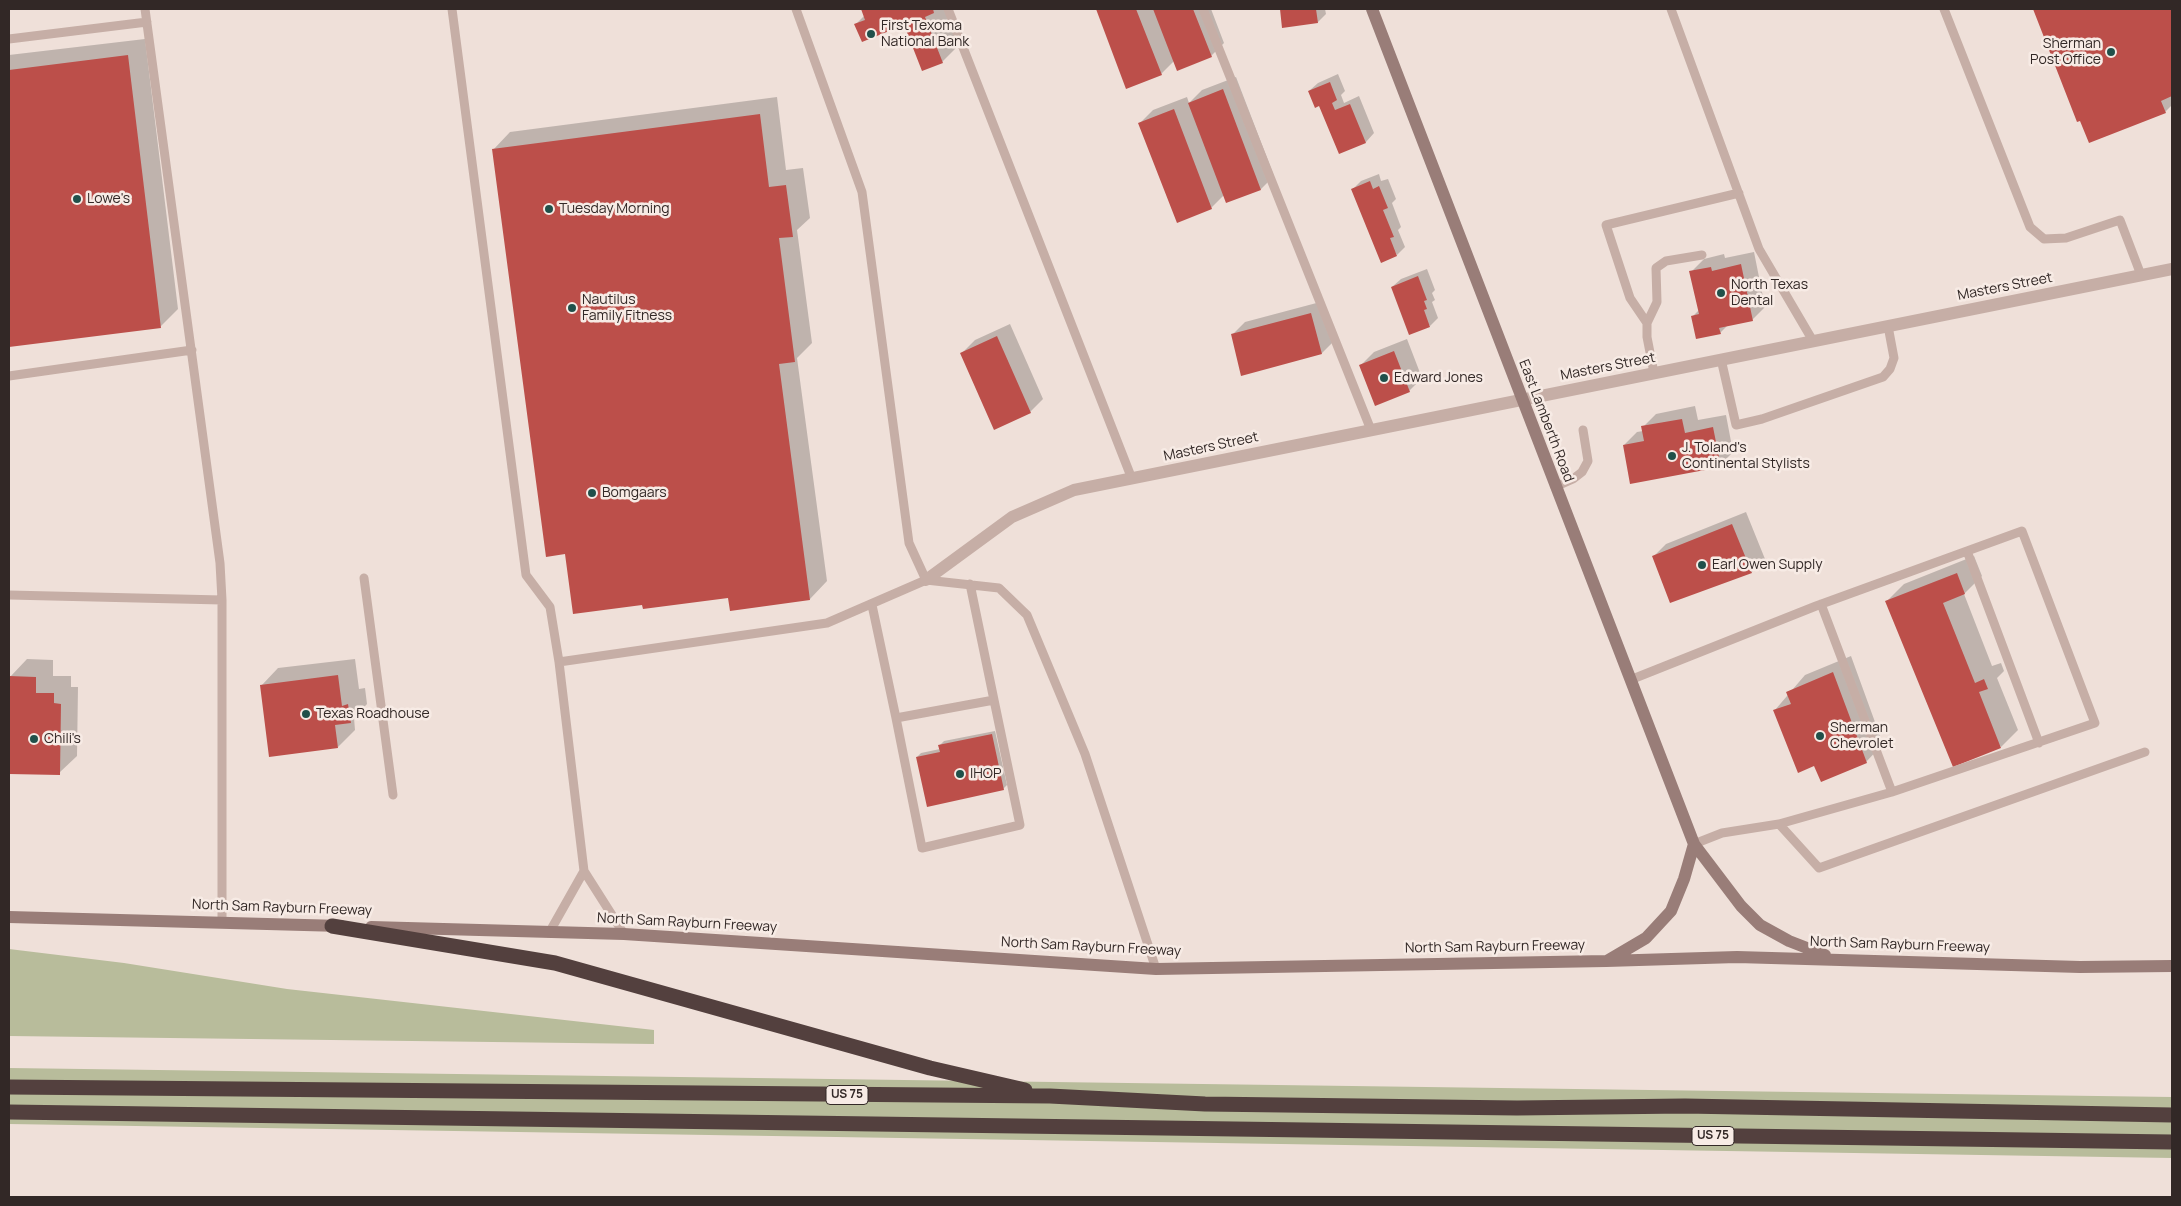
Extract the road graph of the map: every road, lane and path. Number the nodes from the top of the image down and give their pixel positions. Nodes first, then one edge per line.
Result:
1 (145, 9) edge
2 (452, 9) edge
3 (796, 9) edge
4 (948, 9) edge
5 (1203, 9) edge
6 (1372, 9) edge
7 (1671, 9) edge
8 (1944, 9) edge
9 (146, 22) junction
10 (9, 39) edge
11 (1739, 193) junction
12 (1702, 255) dead end
13 (2172, 269) edge
14 (2141, 275) junction
15 (1647, 323) junction
16 (1888, 326) junction
17 (1813, 341) junction
18 (192, 350) junction
19 (1721, 360) junction
20 (1654, 373) junction
21 (9, 376) edge
22 (1521, 399) junction
23 (1371, 430) junction
24 (1584, 430) dead end
25 (1132, 479) junction
26 (1555, 488) junction
27 (1967, 551) junction
28 (364, 578) dead end
29 (926, 580) junction
30 (970, 584) junction
31 (9, 595) edge
32 (222, 600) junction
33 (1821, 604) junction
34 (872, 605) junction
35 (558, 662) junction
36 (1630, 680) junction
37 (994, 700) junction
38 (896, 718) junction
39 (2039, 743) junction
40 (2145, 752) dead end
41 (1892, 792) junction
42 (393, 795) dead end
43 (1779, 824) junction
44 (1694, 844) junction
45 (584, 871) junction
46 (9, 917) edge
47 (222, 922) junction
48 (332, 926) junction
49 (549, 933) junction
50 (624, 934) junction
51 (1834, 958) junction
52 (1606, 961) junction
53 (2172, 966) edge
54 (1156, 969) junction
55 (9, 1088) edge
56 (1050, 1096) junction
57 (9, 1112) edge
58 (2172, 1115) edge
59 (2172, 1142) edge

1 - 9 lane
2 - 35 lane
3 - 29 lane
4 - 25 lane
5 - 23 lane
6 - 22 main road, East Lamberth Road
7 - 11 lane
8 - 14 lane
9 - 10 lane
9 - 18 lane
11 - 15 lane
11 - 17 lane
12 - 15 lane
13 - 14 street, Masters Street
14 - 16 street, Masters Street
15 - 20 lane
16 - 17 street, Masters Street
16 - 19 lane
17 - 19 street, Masters Street
18 - 21 lane
18 - 32 lane
19 - 20 street, Masters Street
20 - 22 street, Masters Street
22 - 23 street, Masters Street
22 - 26 main road, East Lamberth Road
23 - 25 street, Masters Street
24 - 26 lane
25 - 29 street, Masters Street
26 - 36 main road, East Lamberth Road
27 - 33 lane
27 - 39 lane
27 - 39 lane
28 - 42 lane
29 - 30 lane
29 - 34 lane
30 - 37 lane
30 - 54 lane
31 - 32 lane
32 - 47 lane
33 - 36 lane
33 - 41 lane
34 - 35 lane
34 - 38 lane
35 - 45 lane
36 - 44 main road, East Lamberth Road
37 - 38 lane
37 - 38 lane
39 - 41 lane
40 - 43 lane
41 - 43 lane
43 - 44 lane
44 - 51 main road, East Lamberth Road
44 - 52 main road
45 - 49 lane
45 - 50 lane
46 - 47 main road, North Sam Rayburn Freeway
47 - 48 main road, North Sam Rayburn Freeway
48 - 49 main road, North Sam Rayburn Freeway
48 - 56 highway
49 - 50 main road, North Sam Rayburn Freeway
50 - 54 main road, North Sam Rayburn Freeway
51 - 52 main road, North Sam Rayburn Freeway
51 - 53 main road, North Sam Rayburn Freeway
52 - 54 main road, North Sam Rayburn Freeway
55 - 56 highway, US 75
56 - 58 highway, US 75
57 - 59 highway, US 75

